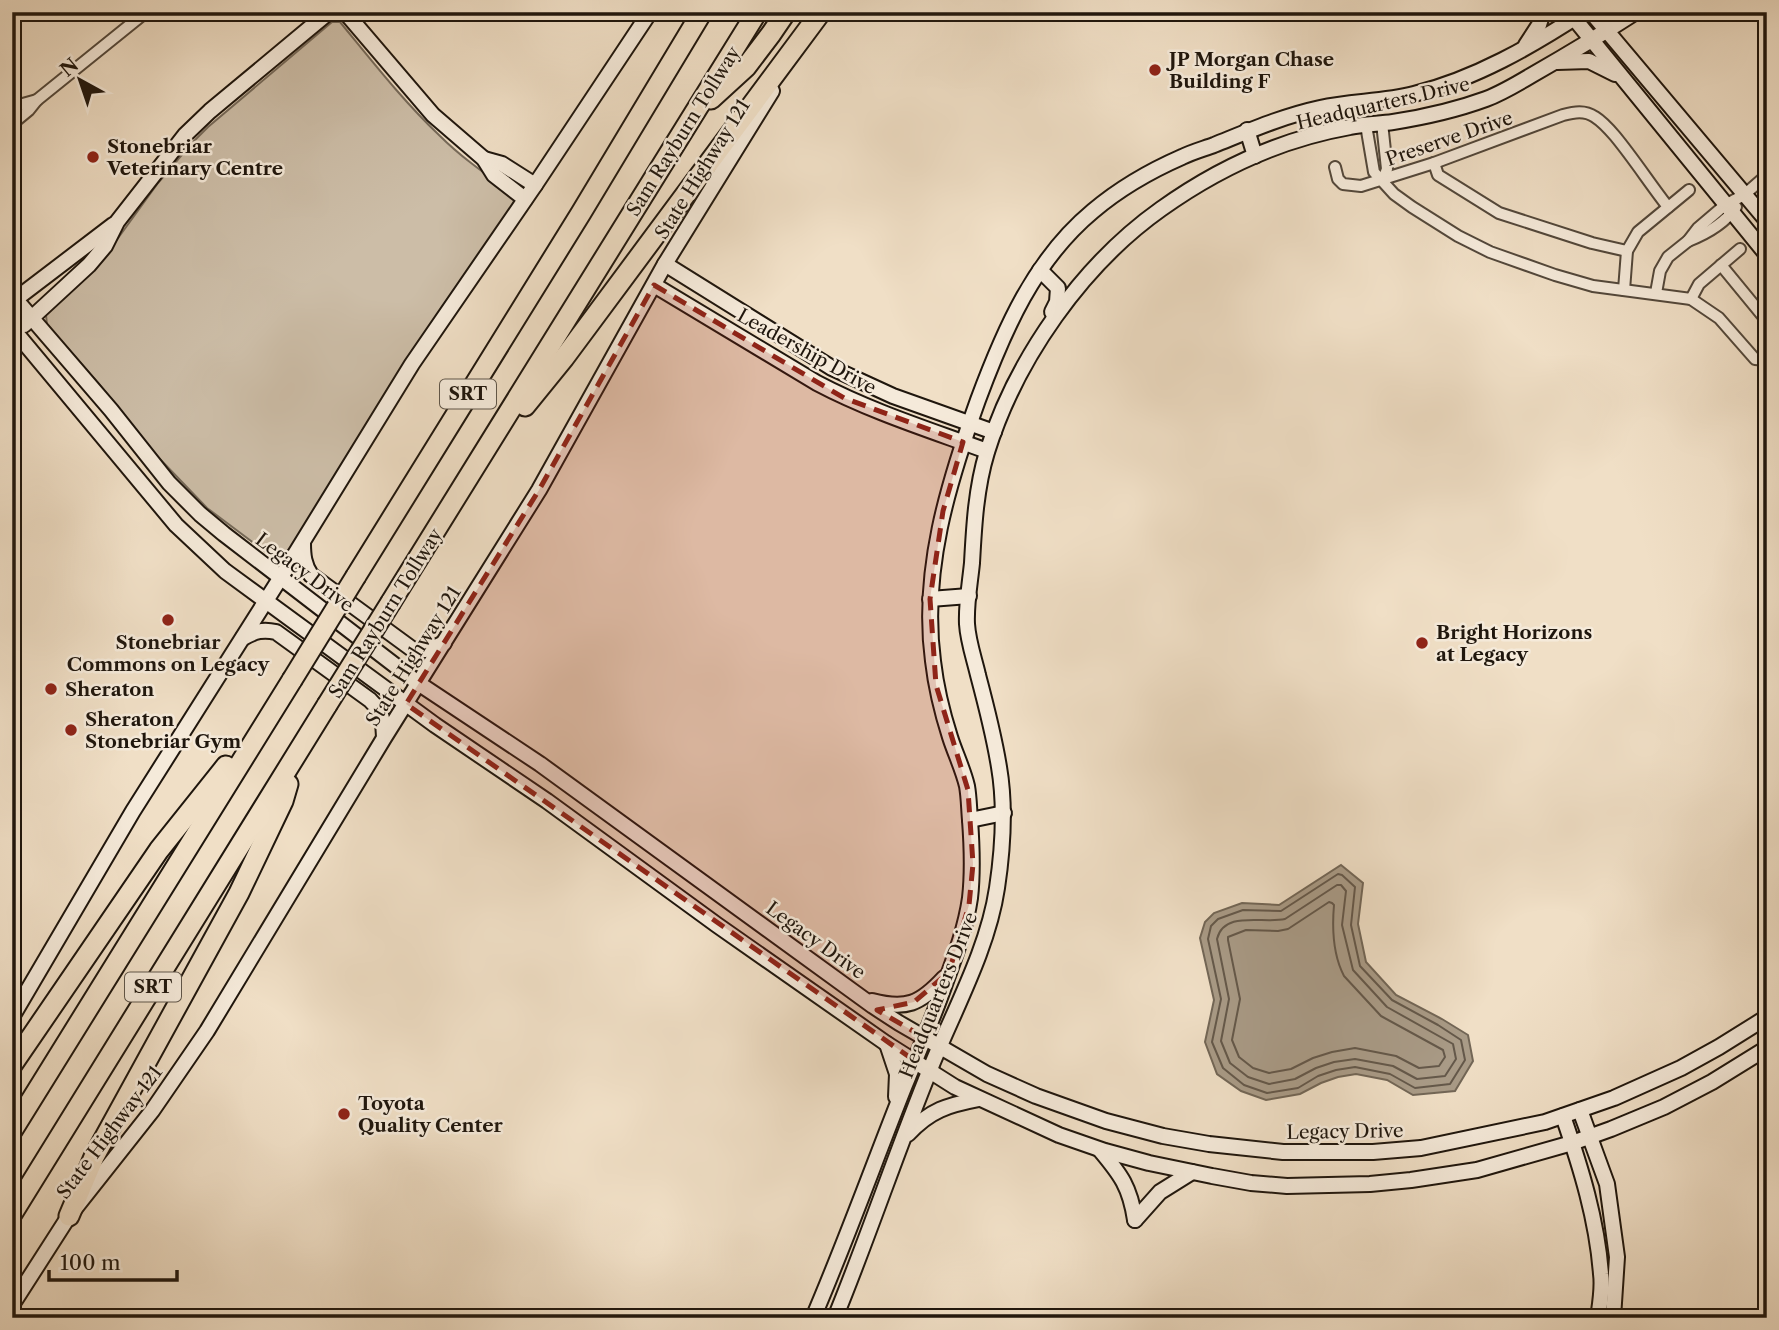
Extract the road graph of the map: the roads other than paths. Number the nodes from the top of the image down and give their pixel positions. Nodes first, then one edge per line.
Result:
1 (146, 12) edge
2 (329, 12) edge
3 (345, 12) edge
4 (650, 12) edge
5 (686, 12) edge
6 (702, 12) edge
7 (757, 12) edge
8 (786, 12) edge
9 (822, 12) edge
10 (1543, 12) edge
11 (1591, 12) edge
12 (1636, 12) edge
13 (1576, 14) edge
14 (1606, 30) junction
15 (1591, 40) junction
16 (1525, 47) junction
17 (1556, 62) junction
18 (1622, 78) junction
19 (37, 100) junction
20 (1374, 101) junction
21 (12, 107) edge
22 (641, 113) junction
23 (692, 116) junction
24 (1382, 123) junction
25 (12, 124) edge
26 (1366, 125) junction
27 (1253, 129) junction
28 (1270, 150) junction
29 (1255, 156) junction
30 (484, 159) junction
31 (1434, 163) junction
32 (1335, 167) dead end
33 (1767, 175) edge
34 (1382, 180) junction
35 (535, 186) junction
36 (1689, 190) dead end
37 (1744, 195) junction
38 (525, 199) junction
39 (1668, 208) junction
40 (1728, 209) junction
41 (1767, 221) edge
42 (117, 222) junction
43 (1740, 249) dead end
44 (1627, 251) junction
45 (1767, 255) edge
46 (665, 264) junction
47 (1721, 265) junction
48 (1040, 270) junction
49 (654, 285) junction
50 (1624, 290) junction
51 (1656, 293) junction
52 (13, 299) edge
53 (1692, 299) junction
54 (32, 319) junction
55 (1767, 321) edge
56 (13, 332) edge
57 (1033, 351) junction
58 (1767, 360) edge
59 (970, 424) junction
60 (994, 432) junction
61 (963, 442) junction
62 (987, 451) junction
63 (475, 467) junction
64 (303, 541) junction
65 (281, 577) junction
66 (969, 596) junction
67 (930, 599) junction
68 (265, 601) junction
69 (241, 639) junction
70 (444, 643) junction
71 (418, 683) junction
72 (406, 704) junction
73 (268, 717) junction
74 (384, 738) junction
75 (294, 759) junction
76 (1004, 813) junction
77 (970, 820) junction
78 (949, 972) junction
79 (862, 998) junction
80 (12, 1017) edge
81 (1767, 1017) edge
82 (925, 1038) junction
83 (887, 1044) junction
84 (939, 1046) junction
85 (1767, 1048) edge
86 (915, 1061) junction
87 (12, 1065) edge
88 (929, 1070) junction
89 (979, 1099) junction
90 (1580, 1110) junction
91 (893, 1115) junction
92 (1563, 1116) junction
93 (12, 1131) edge
94 (1589, 1136) junction
95 (902, 1140) junction
96 (1572, 1143) junction
97 (1099, 1149) junction
98 (1192, 1172) junction
99 (12, 1214) edge
100 (69, 1216) junction
101 (12, 1305) edge
102 (813, 1318) edge
103 (835, 1318) edge
104 (1598, 1318) edge
105 (1613, 1318) edge

1 - 19 street
2 - 42 main road
3 - 30 main road
4 - 35 main road
5 - 22 highway
6 - 22 highway, SRT
7 - 23 highway, Sam Rayburn Tollway / SRT
8 - 23 highway
9 - 46 main road, State Highway 121
9 - 63 highway
10 - 16 main road
11 - 14 main road
12 - 14 main road, Headquarters Drive
13 - 15 main road
13 - 16 main road, Headquarters Drive
14 - 15 main road, Headquarters Drive
14 - 37 main road
15 - 17 main road, Headquarters Drive
15 - 18 main road
16 - 20 main road, Headquarters Drive
17 - 18 main road
17 - 24 main road, Headquarters Drive
18 - 40 main road
19 - 21 street
19 - 25 street
20 - 24 main road
20 - 26 main road
20 - 27 main road, Headquarters Drive
22 - 73 highway, SRT, bridge
23 - 63 highway, Sam Rayburn Tollway / SRT
24 - 26 main road, Headquarters Drive
24 - 34 street
26 - 28 main road, Headquarters Drive
26 - 34 street
27 - 28 main road
27 - 29 main road
27 - 48 main road, Headquarters Drive
28 - 29 main road, Headquarters Drive
29 - 57 main road, Headquarters Drive
30 - 35 main road
30 - 38 main road
31 - 34 street, Preserve Drive
31 - 39 street, Preserve Drive
31 - 44 street
32 - 34 street, Preserve Drive
33 - 37 street
34 - 50 street
35 - 38 main road
36 - 39 street
37 - 40 street
37 - 41 main road
38 - 64 main road
39 - 44 street
40 - 45 main road
40 - 51 street
42 - 52 main road
42 - 54 main road
43 - 47 street
44 - 50 street
46 - 49 main road, State Highway 121
46 - 59 main road, Leadership Drive
47 - 53 street
47 - 55 street
48 - 57 main road
48 - 59 main road, Headquarters Drive
49 - 61 main road, Leadership Drive
49 - 70 main road, State Highway 121
50 - 51 street
51 - 53 street
52 - 54 main road, Legacy Drive
53 - 58 street
54 - 56 main road
54 - 65 main road, Legacy Drive
56 - 68 main road
57 - 60 main road, Headquarters Drive
59 - 60 main road, Leadership Drive
59 - 61 main road, Headquarters Drive
60 - 62 main road, Headquarters Drive
61 - 62 main road, Leadership Drive
61 - 67 main road, Headquarters Drive
62 - 66 main road, Headquarters Drive
63 - 75 highway, Sam Rayburn Tollway / SRT, bridge
64 - 65 main road
64 - 70 main road
65 - 68 main road
65 - 71 main road, Legacy Drive
66 - 67 main road
66 - 76 main road, Headquarters Drive
67 - 77 main road, Headquarters Drive
68 - 69 main road
68 - 72 main road
69 - 74 main road
69 - 80 main road
70 - 71 main road, State Highway 121
71 - 72 main road, State Highway 121
71 - 79 main road, Legacy Drive
72 - 74 main road, State Highway 121
72 - 83 main road
73 - 87 highway
73 - 93 highway, SRT
74 - 100 main road, State Highway 121
75 - 99 highway, Sam Rayburn Tollway / SRT
75 - 100 highway
76 - 77 main road
76 - 84 main road, Headquarters Drive
77 - 78 main road, Headquarters Drive
78 - 79 main road
78 - 82 main road, Headquarters Drive
79 - 82 main road, Legacy Drive
81 - 90 main road, Legacy Drive
82 - 84 main road, Legacy Drive
82 - 86 main road, Headquarters Drive
83 - 86 main road
83 - 91 main road
84 - 88 main road, Headquarters Drive
84 - 92 main road, Legacy Drive
85 - 94 main road
86 - 88 main road
86 - 91 main road, Headquarters Drive
88 - 89 main road
88 - 95 main road, Headquarters Drive
89 - 95 main road
89 - 97 main road
90 - 92 main road, Legacy Drive
90 - 94 main road
91 - 102 main road, Headquarters Drive
92 - 96 main road
94 - 96 main road
94 - 105 main road
95 - 103 main road, Headquarters Drive
96 - 98 main road
96 - 104 main road
97 - 98 main road
97 - 98 main road
100 - 101 main road, State Highway 121

